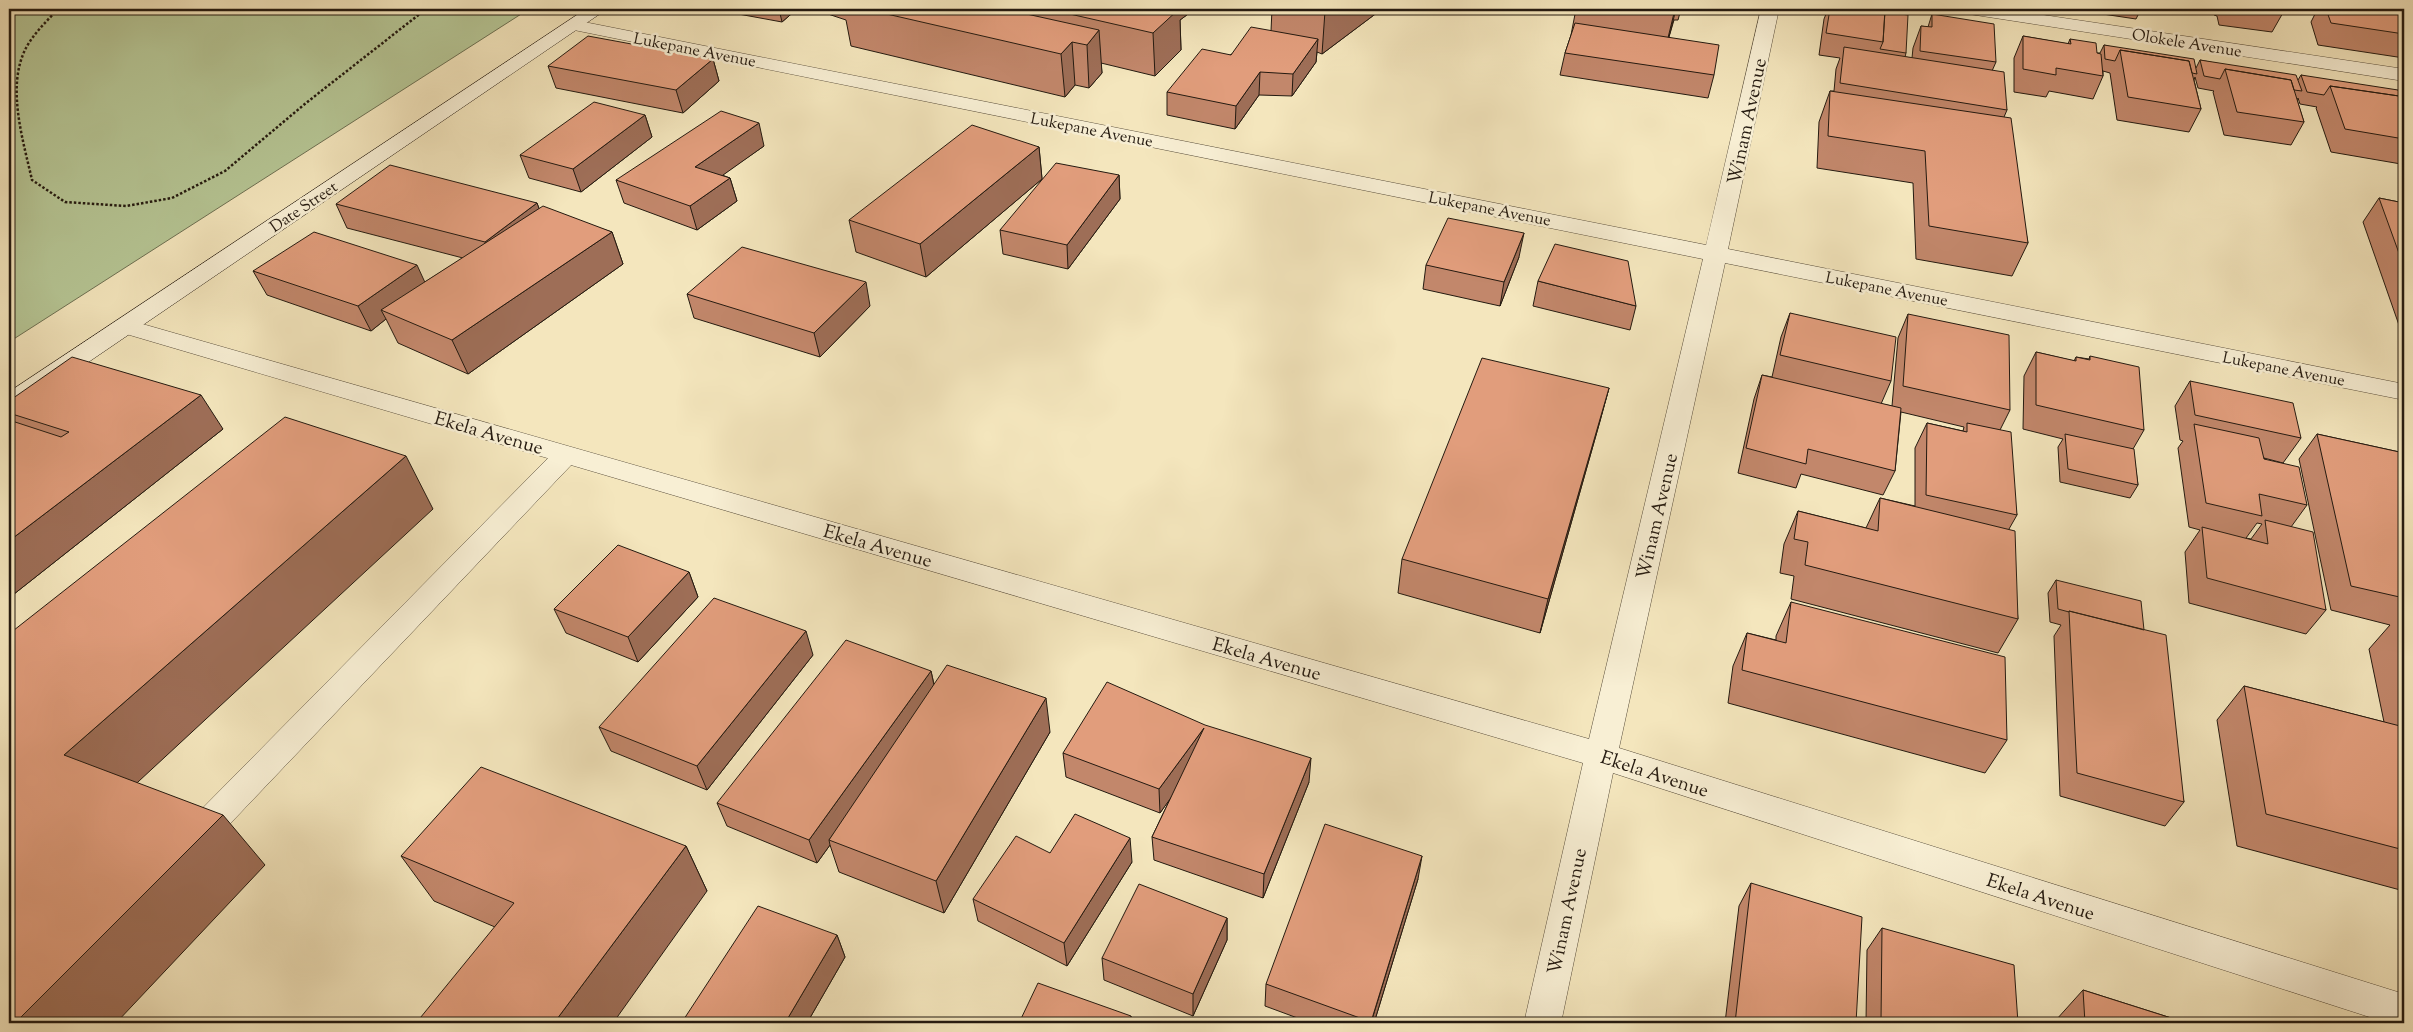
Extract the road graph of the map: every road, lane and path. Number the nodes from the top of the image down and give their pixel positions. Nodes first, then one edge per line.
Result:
1 (58, 9) edge
2 (426, 9) edge
3 (598, 9) edge
4 (1770, 9) edge
5 (1969, 9) edge
6 (574, 25) junction
7 (2404, 75) edge
8 (1717, 253) junction
9 (124, 326) junction
10 (2404, 392) edge
11 (9, 404) edge
12 (566, 455) junction
13 (1600, 755) junction
14 (195, 838) edge
15 (2404, 1011) edge
16 (1542, 1023) edge

1 - 2 path
3 - 6 street, Date Street
4 - 8 street, Winam Avenue
5 - 7 street, Olokele Avenue
6 - 8 street, Lukepane Avenue
6 - 9 street, Date Street
8 - 10 street, Lukepane Avenue
8 - 13 street, Winam Avenue
9 - 11 street, Date Street
9 - 12 street, Ekela Avenue
12 - 13 street, Ekela Avenue
12 - 14 street
13 - 15 street, Ekela Avenue
13 - 16 street, Winam Avenue

